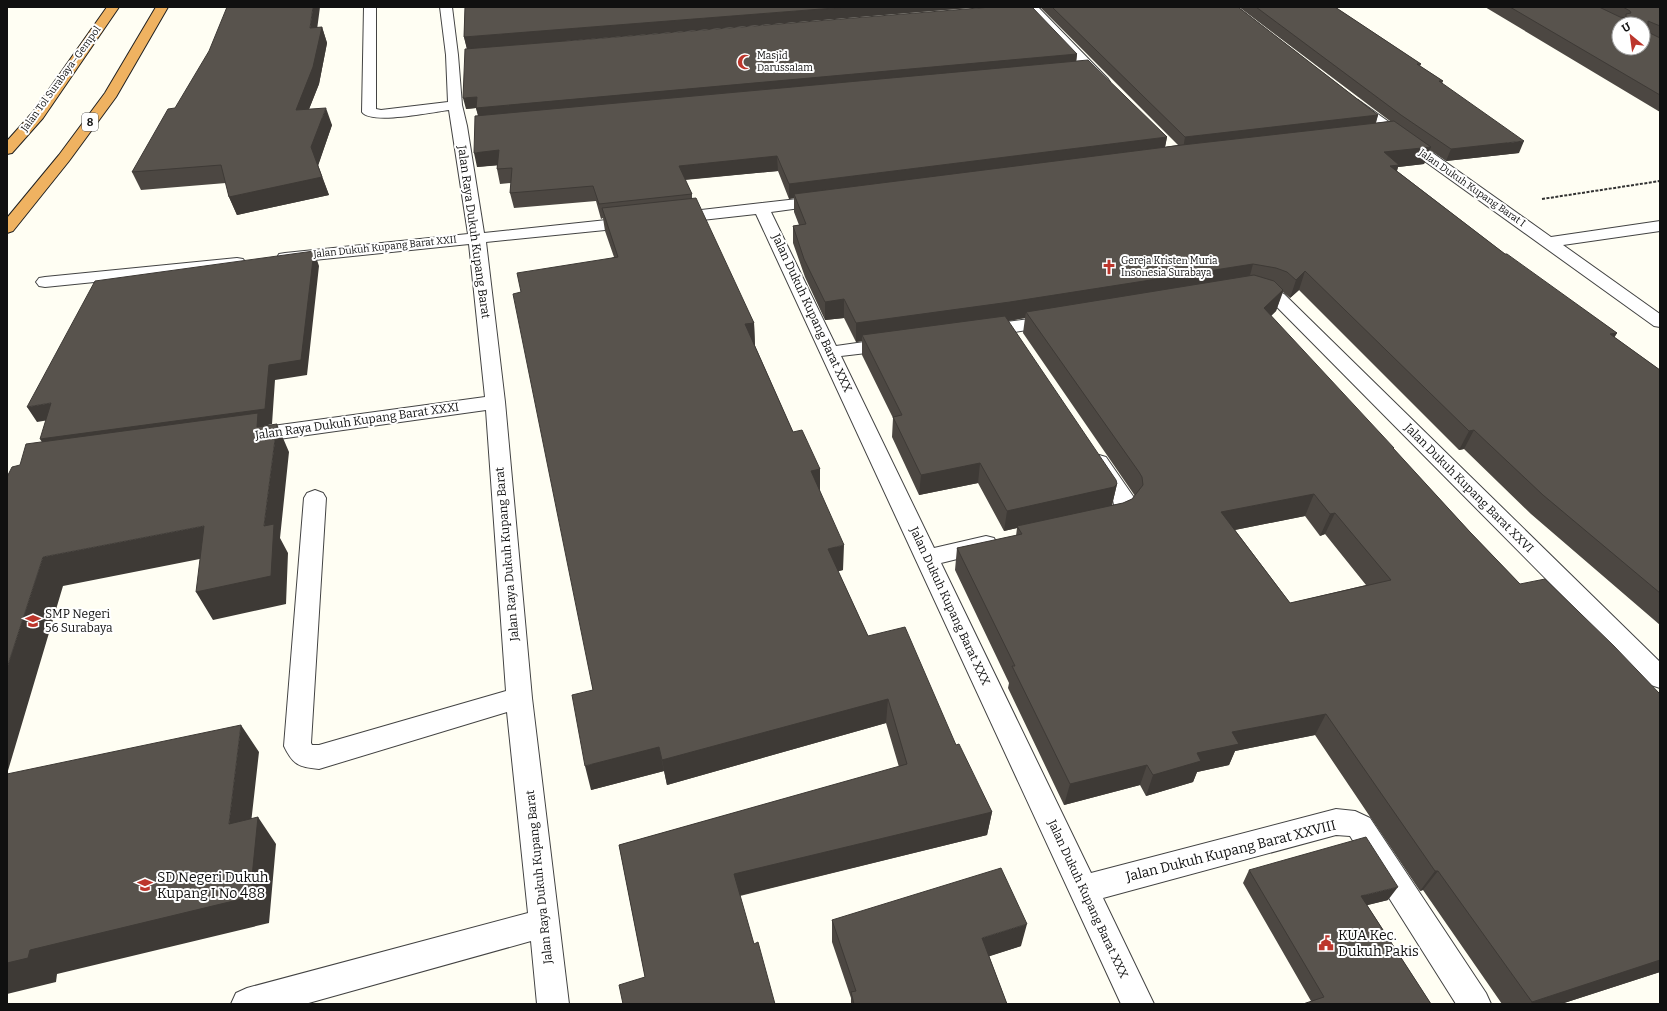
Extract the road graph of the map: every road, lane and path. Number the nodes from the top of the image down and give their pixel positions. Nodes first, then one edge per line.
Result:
1 (113, 7) edge
2 (162, 7) edge
3 (370, 7) edge
4 (446, 7) edge
5 (1031, 7) edge
6 (1017, 9) edge
7 (466, 54) edge
8 (452, 55) junction
9 (1089, 68) junction
10 (1073, 69) edge
11 (1111, 90) edge
12 (1342, 94) edge
13 (463, 118) junction
14 (1391, 131) junction
15 (1371, 134) edge
16 (7, 150) edge
17 (1660, 181) edge
18 (841, 199) edge
19 (1498, 206) junction
20 (762, 209) junction
21 (661, 219) edge
22 (646, 221) edge
23 (1660, 226) edge
24 (7, 228) edge
25 (477, 238) junction
26 (1548, 242) junction
27 (273, 259) edge
28 (250, 261) edge
29 (45, 282) dead end
30 (1240, 290) edge
31 (1070, 318) edge
32 (1660, 322) edge
33 (1008, 328) junction
34 (962, 334) edge
35 (908, 342) edge
36 (1022, 348) edge
37 (830, 352) junction
38 (495, 402) junction
39 (235, 438) edge
40 (1088, 446) edge
41 (315, 498) dead end
42 (1087, 522) edge
43 (1003, 541) edge
44 (927, 558) junction
45 (1660, 678) edge
46 (519, 698) junction
47 (1083, 888) junction
48 (544, 923) junction
49 (308, 996) edge
50 (246, 1004) edge
51 (553, 1004) edge
52 (1138, 1004) edge
53 (1475, 1004) edge

1 - 16 highway, Jalan Tol Surabaya–Gempol
2 - 24 highway, 8
3 - 13 street
4 - 8 street, Jalan Raya Dukuh Kupang Barat
5 - 6 street
5 - 9 street
7 - 8 street
8 - 13 street, Jalan Raya Dukuh Kupang Barat
9 - 10 street
9 - 11 street
12 - 14 street, Jalan Dukuh Kupang Barat I
13 - 25 street, Jalan Raya Dukuh Kupang Barat
14 - 15 street
14 - 19 street, Jalan Dukuh Kupang Barat I
17 - 19 path
18 - 20 street
19 - 26 street, Jalan Dukuh Kupang Barat I
20 - 21 street
20 - 37 street, Jalan Dukuh Kupang Barat XXX
22 - 25 street, Jalan Dukuh Kupang Barat XXII
23 - 26 street
25 - 27 street, Jalan Dukuh Kupang Barat XXII
25 - 38 street, Jalan Raya Dukuh Kupang Barat
26 - 32 street, Jalan Dukuh Kupang Barat I
28 - 29 street
30 - 45 street, Jalan Dukuh Kupang Barat XXVI
31 - 33 street
33 - 34 street
33 - 36 street
35 - 37 street
37 - 44 street, Jalan Dukuh Kupang Barat XXX
38 - 39 street, Jalan Raya Dukuh Kupang Barat XXXI
38 - 46 street, Jalan Raya Dukuh Kupang Barat
40 - 42 street
41 - 46 street
43 - 44 street
44 - 47 street, Jalan Dukuh Kupang Barat XXX
46 - 48 street, Jalan Raya Dukuh Kupang Barat
47 - 52 street, Jalan Dukuh Kupang Barat XXX
47 - 53 street, Jalan Dukuh Kupang Barat XXVIII
48 - 49 street
48 - 51 street, Jalan Raya Dukuh Kupang Barat
49 - 50 street

